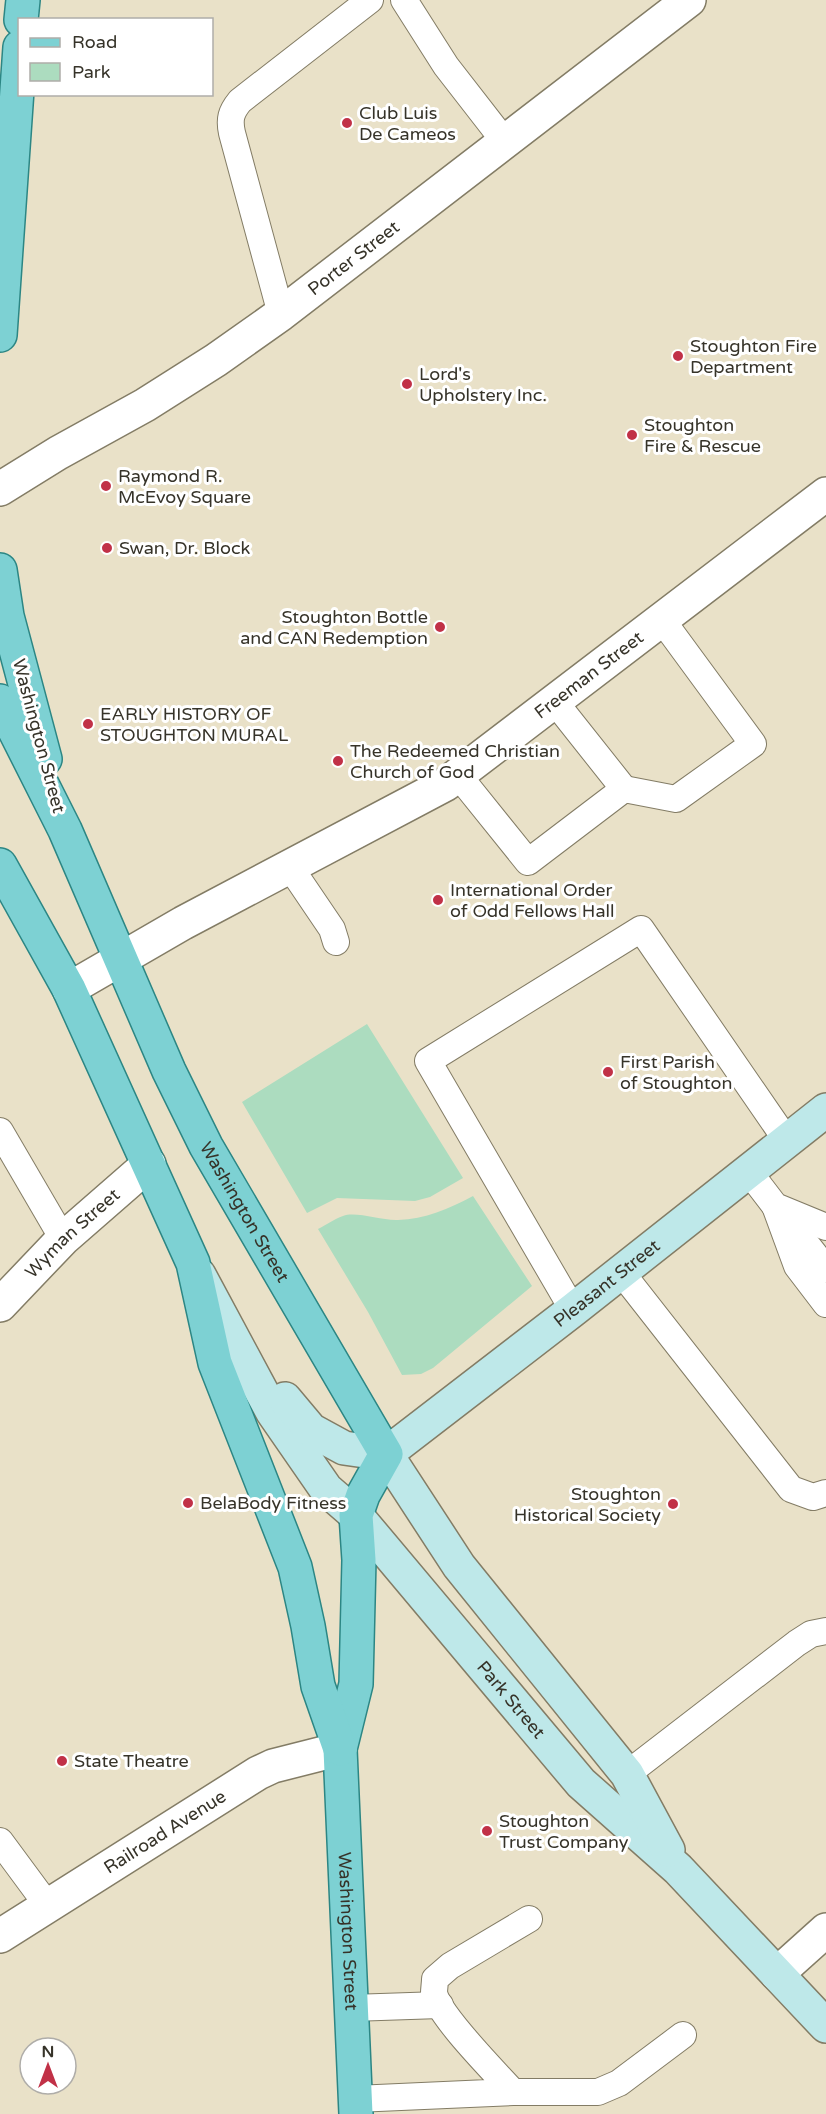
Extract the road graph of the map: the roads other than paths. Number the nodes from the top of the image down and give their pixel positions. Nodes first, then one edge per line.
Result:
1 (370, 0) edge
2 (404, 0) edge
3 (689, 0) edge
4 (18, 63) edge
5 (505, 142) junction
6 (6, 159) edge
7 (281, 314) junction
8 (0, 334) edge
9 (0, 489) edge
10 (826, 494) edge
11 (0, 570) edge
12 (662, 620) junction
13 (0, 701) edge
14 (555, 702) junction
15 (458, 775) junction
16 (624, 789) junction
17 (65, 830) junction
18 (0, 865) edge
19 (290, 867) junction
20 (336, 942) dead end
21 (122, 959) junction
22 (69, 989) junction
23 (826, 1110) edge
24 (0, 1131) edge
25 (788, 1141) junction
26 (149, 1164) junction
27 (748, 1172) junction
28 (775, 1206) junction
29 (826, 1227) edge
30 (63, 1239) junction
31 (193, 1263) junction
32 (826, 1269) edge
33 (621, 1272) junction
34 (826, 1304) edge
35 (0, 1305) edge
36 (573, 1310) junction
37 (233, 1337) junction
38 (386, 1454) junction
39 (826, 1493) edge
40 (357, 1515) junction
41 (459, 1566) joint
42 (826, 1631) edge
43 (340, 1749) junction
44 (627, 1774) junction
45 (0, 1841) edge
46 (678, 1869) junction
47 (48, 1906) junction
48 (529, 1919) dead end
49 (826, 1930) edge
50 (0, 1936) edge
51 (777, 1974) junction
52 (440, 2005) junction
53 (351, 2008) junction
54 (826, 2026) edge
55 (683, 2035) dead end
56 (513, 2092) junction
57 (355, 2106) edge

1 - 7 lane
2 - 5 lane
3 - 5 street, Porter Street
4 - 6 main road
5 - 7 street, Porter Street
6 - 8 main road
7 - 9 street, Porter Street
10 - 12 street, Freeman Street
11 - 17 main road, Washington Street
12 - 14 street, Freeman Street
12 - 16 lane
13 - 17 main road, Washington Street
14 - 15 street, Freeman Street
14 - 16 lane
15 - 16 lane
15 - 19 street, Freeman Street
17 - 21 main road, Washington Street
18 - 22 main road, Washington Street
19 - 20 lane
19 - 21 street, Freeman Street
21 - 22 street
21 - 38 main road, Washington Street
22 - 26 main road, Washington Street
23 - 25 main road, Pleasant Street
24 - 30 lane
25 - 27 main road, Pleasant Street
25 - 36 lane
26 - 30 street, Wyman Street
26 - 31 main road, Washington Street
27 - 28 lane
27 - 33 main road, Pleasant Street
28 - 29 lane
28 - 32 lane
28 - 34 lane
30 - 35 street, Wyman Street
31 - 37 main road, Washington Street
31 - 43 main road, Washington Street
33 - 36 main road, Pleasant Street
33 - 39 lane
36 - 38 main road, Pleasant Street
37 - 38 main road, Washington Street
37 - 40 main road, Washington Street
38 - 40 main road, Washington Street
38 - 41 main road, Washington Street
40 - 43 main road, Washington Street
40 - 46 main road, Park Street
41 - 44 main road, Park Street
42 - 44 lane
43 - 47 street, Railroad Avenue
43 - 53 main road, Washington Street
44 - 46 main road, Park Street
45 - 47 lane
46 - 51 main road, Park Street
47 - 50 street, Railroad Avenue
48 - 52 lane
49 - 51 street
51 - 54 main road, Park Street
52 - 53 lane
52 - 56 lane
53 - 57 main road, Washington Street
55 - 56 lane
56 - 57 lane

